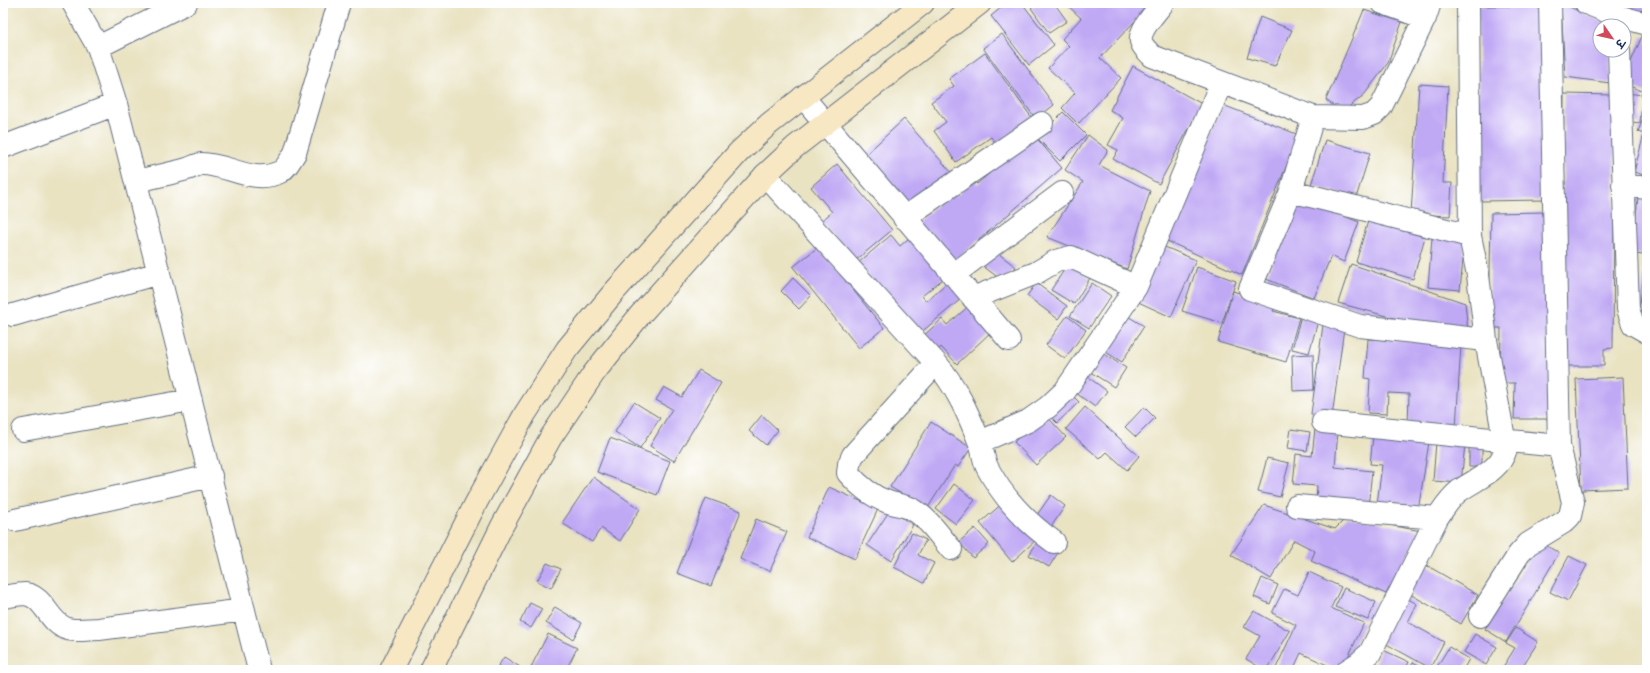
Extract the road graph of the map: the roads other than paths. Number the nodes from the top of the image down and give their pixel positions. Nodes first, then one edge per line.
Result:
1 (73, 3) edge
2 (186, 3) edge
3 (339, 3) edge
4 (923, 3) edge
5 (980, 3) edge
6 (1162, 3) edge
7 (1383, 3) edge
8 (1468, 3) edge
9 (1550, 3) edge
10 (1586, 3) edge
11 (1428, 10) edge
12 (1613, 18) edge
13 (1632, 22) edge
14 (1647, 24) edge
15 (98, 46) junction
16 (1619, 58) edge
17 (1221, 83) junction
18 (803, 97) junction
19 (116, 104) junction
20 (1313, 117) junction
21 (1042, 123) dead end
22 (825, 124) junction
23 (3, 147) edge
24 (765, 175) junction
25 (136, 181) junction
26 (1623, 185) junction
27 (1647, 188) edge
28 (1291, 191) junction
29 (1062, 192) dead end
30 (904, 218) junction
31 (1470, 236) junction
32 (159, 273) junction
33 (953, 275) junction
34 (1136, 287) junction
35 (973, 298) junction
36 (13, 315) dead end
37 (1647, 332) edge
38 (1009, 340) dead end
39 (1486, 340) junction
40 (936, 363) junction
41 (191, 400) junction
42 (1323, 422) dead end
43 (23, 430) dead end
44 (1504, 441) junction
45 (980, 442) junction
46 (1560, 446) junction
47 (211, 476) junction
48 (1297, 506) dead end
49 (1437, 518) junction
50 (15, 520) dead end
51 (1054, 542) dead end
52 (951, 549) dead end
53 (3, 597) edge
54 (244, 610) junction
55 (1480, 616) dead end
56 (259, 670) edge
57 (391, 670) edge
58 (431, 670) edge
59 (1348, 670) edge

1 - 15 street
2 - 15 street
3 - 25 street
4 - 18 street
5 - 22 street
6 - 17 street
7 - 11 street
8 - 31 street
9 - 46 street
10 - 12 street
11 - 20 street
13 - 14 street
15 - 19 street
16 - 26 street
17 - 20 street
17 - 34 street
18 - 22 street
18 - 57 street
19 - 23 street
19 - 25 street
20 - 28 street
21 - 30 street
22 - 24 street
22 - 30 street
24 - 40 street
24 - 58 street
25 - 32 street
26 - 27 street
26 - 37 street
28 - 31 street
28 - 39 street
29 - 33 street
30 - 33 street
31 - 39 street
32 - 36 street
32 - 41 street
33 - 35 street
34 - 35 street
34 - 45 street
35 - 38 street
39 - 44 street
40 - 45 street
40 - 52 street
41 - 43 street
41 - 47 street
42 - 44 street
44 - 46 street
44 - 49 street
45 - 51 street
46 - 55 street
47 - 50 street
47 - 54 street
48 - 49 street
49 - 59 street
53 - 54 street
54 - 56 street

